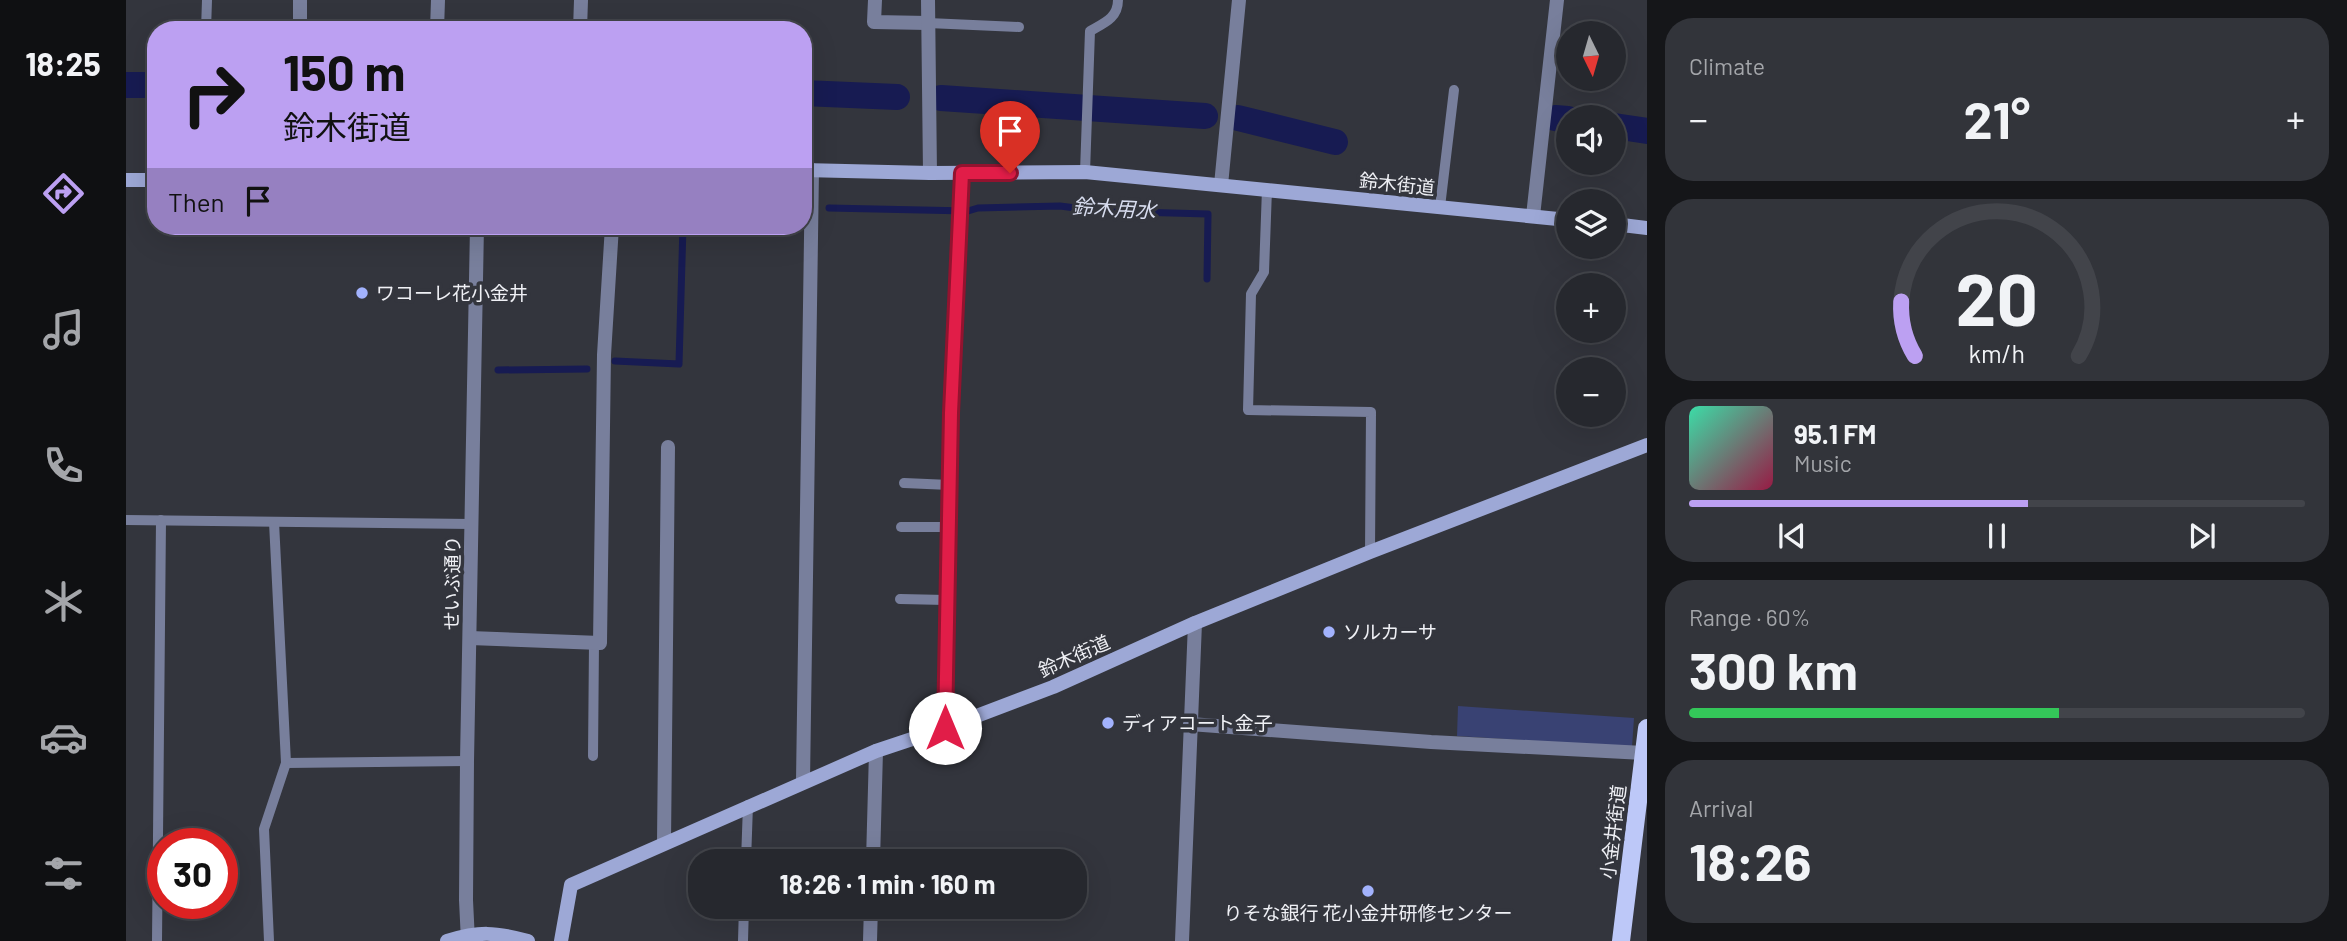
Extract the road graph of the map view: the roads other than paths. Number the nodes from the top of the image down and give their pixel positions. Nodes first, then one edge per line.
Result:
1 (207, 0) edge
2 (300, 0) edge
3 (438, 0) edge
4 (580, 0) edge
5 (875, 0) edge
6 (928, 0) edge
7 (1118, 0) edge
8 (1239, 0) edge
9 (1557, 0) edge
10 (206, 21) edge
11 (300, 21) edge
12 (437, 21) edge
13 (580, 21) edge
14 (928, 23) junction
15 (1019, 27) dead end
16 (1454, 90) dead end
17 (812, 170) edge
18 (1085, 172) junction
19 (930, 173) junction
20 (962, 173) junction
21 (126, 180) edge
22 (147, 180) edge
23 (1220, 185) junction
24 (1267, 189) junction
25 (1440, 207) junction
26 (1533, 216) junction
27 (1556, 219) edge
28 (1626, 225) edge
29 (1647, 228) edge
30 (478, 235) edge
31 (611, 235) edge
32 (807, 235) edge
33 (1647, 445) edge
34 (668, 447) dead end
35 (904, 483) dead end
36 (950, 485) junction
37 (126, 520) edge
38 (161, 520) junction
39 (274, 522) junction
40 (472, 524) junction
41 (901, 527) dead end
42 (948, 527) junction
43 (1370, 552) junction
44 (900, 599) dead end
45 (946, 600) junction
46 (1195, 623) junction
47 (470, 638) junction
48 (594, 643) junction
49 (1191, 724) junction
50 (1647, 727) edge
51 (945, 728) junction
52 (876, 751) junction
53 (1644, 753) junction
54 (593, 756) dead end
55 (467, 761) junction
56 (286, 763) junction
57 (803, 781) junction
58 (748, 805) junction
59 (664, 843) junction
60 (746, 849) edge
61 (873, 849) edge
62 (744, 919) edge
63 (871, 919) edge
64 (469, 938) edge
65 (157, 941) edge
66 (269, 941) edge
67 (447, 941) edge
68 (528, 941) edge
69 (561, 941) edge
70 (743, 941) edge
71 (870, 941) edge
72 (1182, 941) edge
73 (1621, 941) edge

1 - 10 lane
2 - 11 street
3 - 12 street
4 - 13 street
5 - 14 street
6 - 14 street
7 - 18 lane
8 - 23 street
9 - 26 street
14 - 15 lane
14 - 19 street
16 - 25 lane
17 - 19 main road, 鈴木街道
18 - 20 main road, 鈴木街道
18 - 23 main road, 鈴木街道
19 - 20 main road, 鈴木街道
20 - 36 street
21 - 22 main road
23 - 24 main road, 鈴木街道
24 - 25 main road, 鈴木街道
24 - 43 lane
25 - 26 main road, 鈴木街道
26 - 27 main road, 鈴木街道
28 - 29 main road
30 - 40 street, せいぶ通り
31 - 48 street
32 - 57 street
33 - 43 main road, 鈴木街道
34 - 59 street
35 - 36 lane
36 - 42 street
37 - 38 lane
38 - 39 lane
38 - 65 lane
39 - 40 lane
39 - 56 lane
40 - 47 street, せいぶ通り
41 - 42 lane
42 - 45 street
43 - 46 main road, 鈴木街道
44 - 45 lane
45 - 51 street
46 - 49 street
46 - 51 main road, 鈴木街道
47 - 48 street
47 - 55 street, せいぶ通り
48 - 54 lane
49 - 53 street
49 - 72 street
50 - 53 main road, 小金井街道
51 - 52 main road, 鈴木街道
52 - 57 main road, 鈴木街道
52 - 61 street
53 - 73 main road, 小金井街道
55 - 56 lane
55 - 64 street, せいぶ通り
56 - 66 lane
57 - 58 main road, 鈴木街道
58 - 59 main road, 鈴木街道
58 - 60 lane
59 - 69 main road, 鈴木街道
62 - 70 lane
63 - 71 street
64 - 67 main road
64 - 68 main road

